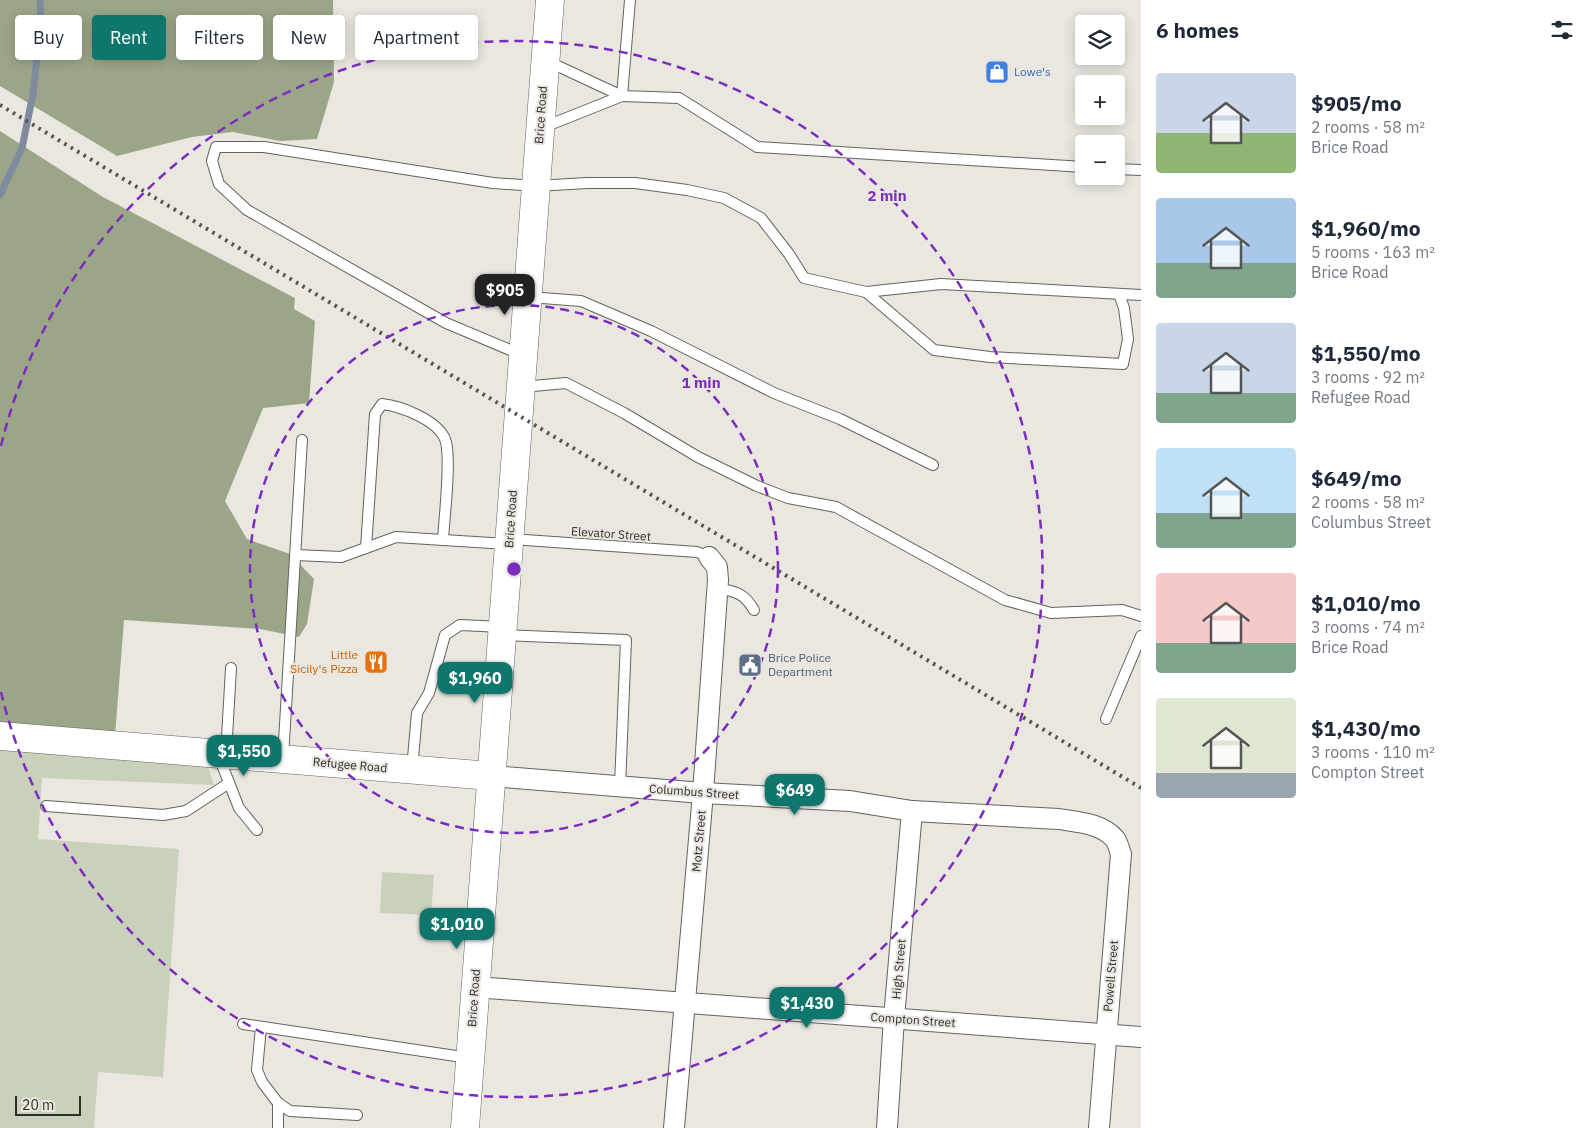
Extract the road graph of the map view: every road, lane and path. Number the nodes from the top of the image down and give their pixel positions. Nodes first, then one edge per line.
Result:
1 (550, 0) edge
2 (630, 0) edge
3 (546, 61) junction
4 (622, 96) junction
5 (541, 128) junction
6 (1075, 166) edge
7 (1125, 169) edge
8 (1141, 170) edge
9 (536, 186) junction
10 (866, 292) junction
11 (1119, 294) junction
12 (1141, 295) edge
13 (528, 297) junction
14 (523, 355) junction
15 (521, 387) junction
16 (302, 440) dead end
17 (933, 465) dead end
18 (443, 540) junction
19 (509, 542) junction
20 (366, 548) junction
21 (295, 556) junction
22 (709, 556) joint
23 (718, 588) junction
24 (754, 610) dead end
25 (1141, 616) edge
26 (502, 631) junction
27 (1141, 636) edge
28 (231, 668) dead end
29 (1106, 720) dead end
30 (0, 736) edge
31 (222, 754) junction
32 (283, 759) junction
33 (412, 770) junction
34 (491, 776) junction
35 (229, 783) junction
36 (620, 786) junction
37 (703, 793) junction
38 (46, 806) dead end
39 (912, 811) junction
40 (257, 830) dead end
41 (1105, 830) joint
42 (475, 987) junction
43 (684, 1002) junction
44 (894, 1018) junction
45 (243, 1024) dead end
46 (261, 1027) junction
47 (1107, 1034) junction
48 (1141, 1036) edge
49 (470, 1058) junction
50 (278, 1103) junction
51 (357, 1115) dead end
52 (278, 1128) edge
53 (465, 1128) edge
54 (674, 1128) edge
55 (887, 1128) edge
56 (1099, 1128) edge

1 - 3 main road, Brice Road
2 - 4 lane
3 - 4 lane
3 - 5 main road, Brice Road
4 - 5 lane
4 - 6 lane
5 - 9 main road, Brice Road
7 - 8 lane
9 - 10 lane
9 - 13 main road, Brice Road
9 - 14 lane
10 - 11 lane
10 - 11 lane
11 - 12 lane
13 - 14 main road, Brice Road
13 - 17 lane
14 - 15 main road, Brice Road
15 - 19 main road, Brice Road
15 - 25 lane
16 - 21 lane
18 - 19 lane, Elevator Street
18 - 20 lane, Elevator Street
18 - 20 lane
19 - 22 lane, Elevator Street
19 - 26 main road, Brice Road
20 - 21 lane, Elevator Street
21 - 32 lane
22 - 23 street, Motz Street
23 - 24 lane
23 - 37 street, Motz Street
26 - 33 lane
26 - 34 main road, Brice Road
26 - 36 lane
27 - 29 lane
28 - 31 lane
30 - 31 main road, Refugee Road
31 - 32 main road, Refugee Road
31 - 35 lane
32 - 33 main road, Refugee Road
33 - 34 main road, Refugee Road
34 - 36 street, Columbus Street
34 - 42 main road, Brice Road
35 - 38 lane
35 - 40 lane
36 - 37 street, Columbus Street
37 - 39 street, Columbus Street
37 - 43 street, Motz Street
39 - 41 street, Columbus Street
39 - 44 street, High Street
41 - 47 street, Powell Street
42 - 43 street, Compton Street
42 - 49 main road, Brice Road
43 - 44 street, Compton Street
43 - 54 street, Motz Street
44 - 47 street, Compton Street
44 - 55 street, High Street
45 - 46 lane
46 - 49 lane
46 - 50 lane
47 - 48 street, Compton Street
47 - 56 street, Powell Street
49 - 53 main road, Brice Road
50 - 51 lane
50 - 52 lane

